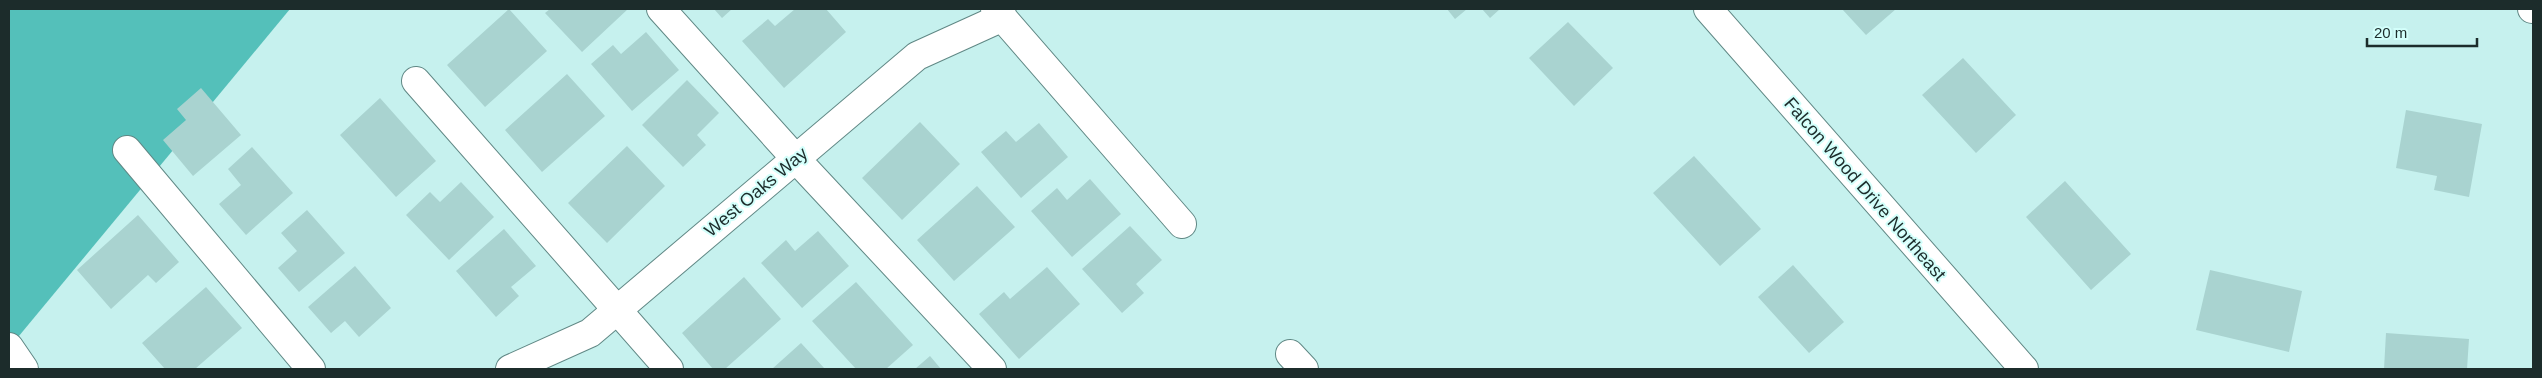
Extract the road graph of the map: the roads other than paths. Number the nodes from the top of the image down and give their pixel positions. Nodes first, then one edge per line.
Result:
1 (661, 9) edge
2 (1708, 9) edge
3 (999, 13) edge
4 (416, 81) dead end
5 (127, 150) dead end
6 (796, 159) junction
7 (1182, 224) dead end
8 (616, 311) junction
9 (9, 347) edge
10 (24, 369) edge
11 (311, 369) edge
12 (510, 369) edge
13 (669, 369) edge
14 (992, 369) edge
15 (2024, 369) edge

1 - 6 street
2 - 15 street, Falcon Wood Drive Northeast
3 - 6 street, West Oaks Way
3 - 7 street
4 - 8 street
5 - 11 street
6 - 8 street, West Oaks Way
6 - 14 street
8 - 12 street, West Oaks Way
8 - 13 street
9 - 10 street

